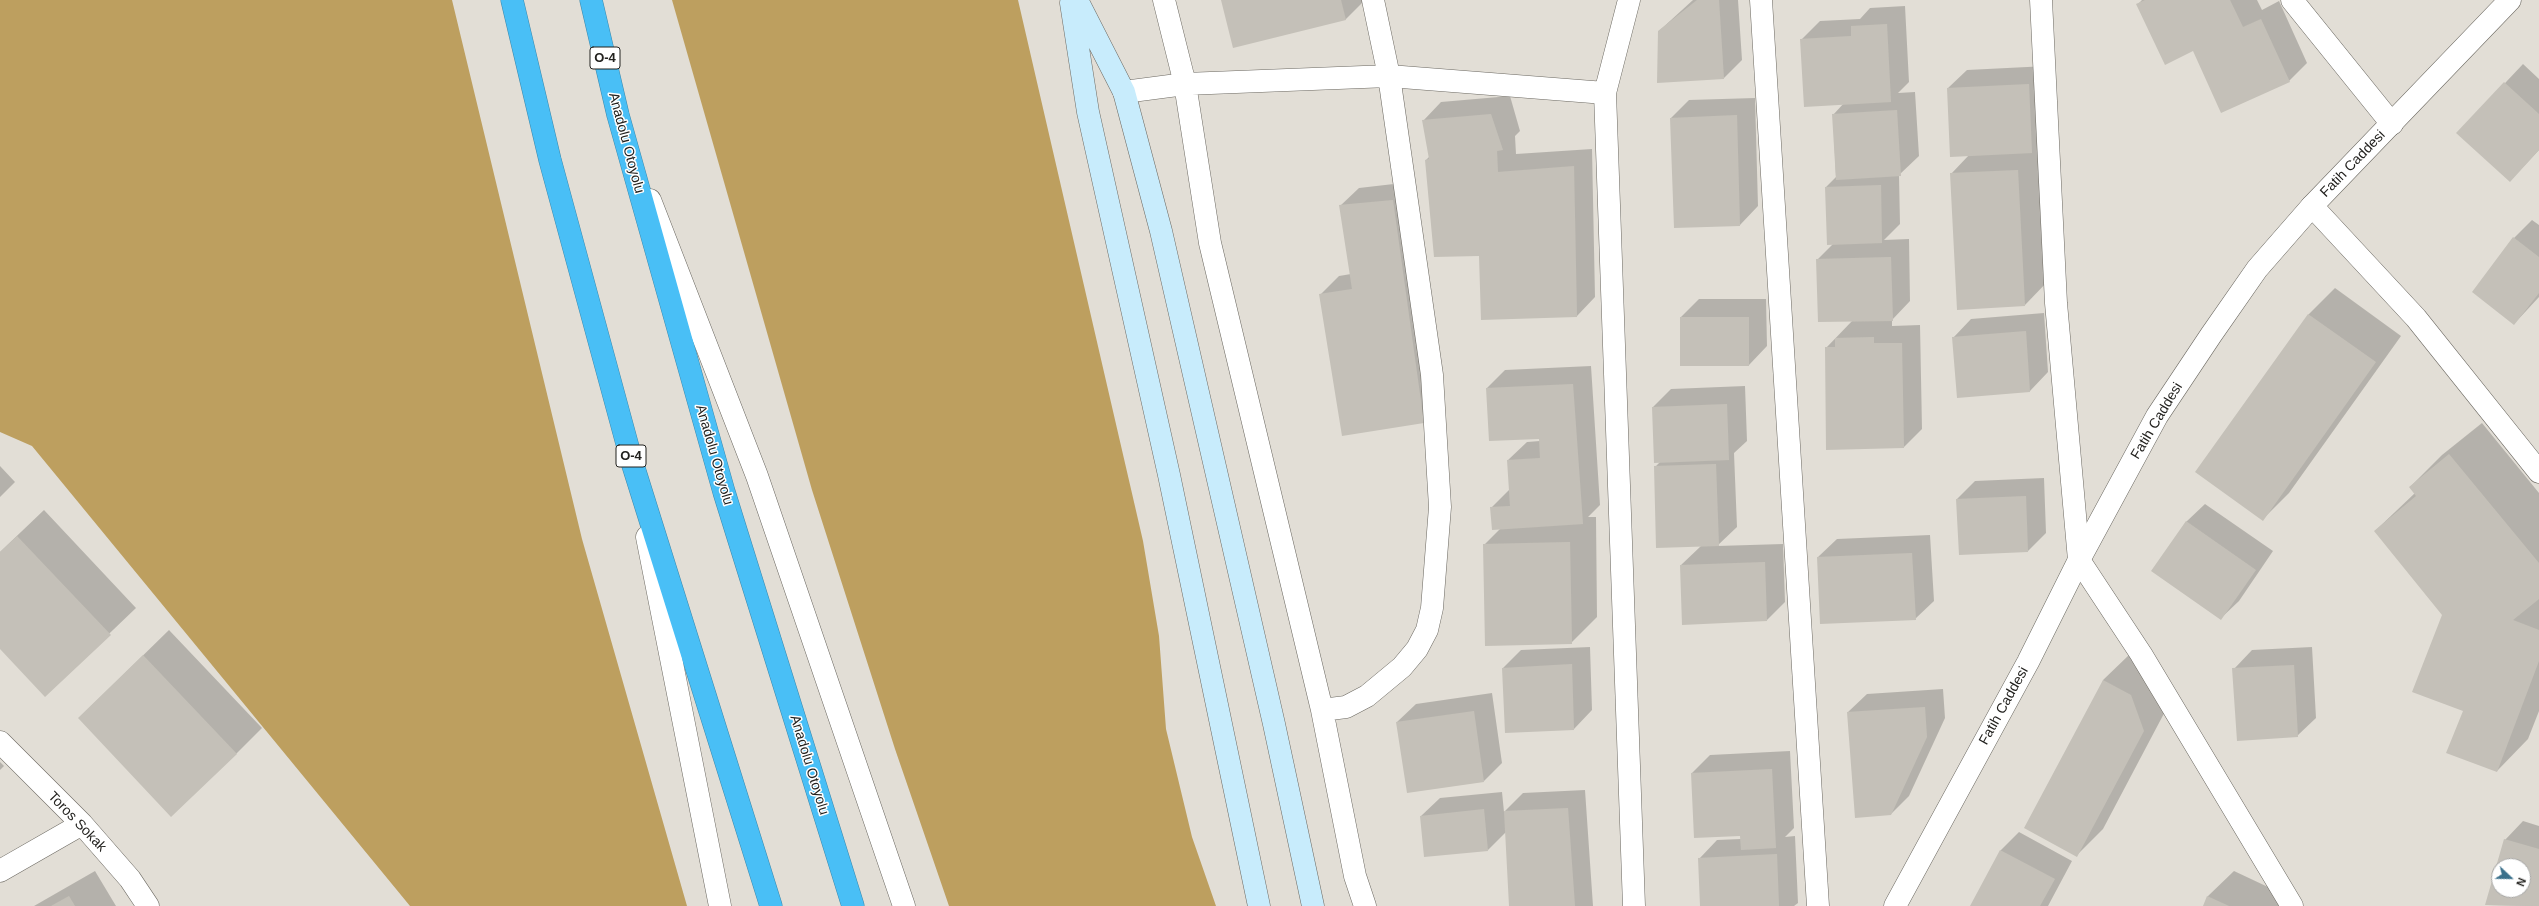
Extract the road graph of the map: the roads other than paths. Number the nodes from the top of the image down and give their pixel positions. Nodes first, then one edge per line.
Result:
1 (512, 0) edge
2 (592, 0) edge
3 (1071, 0) edge
4 (1077, 0) edge
5 (1164, 0) edge
6 (1373, 0) edge
7 (1629, 0) edge
8 (1761, 0) edge
9 (2041, 0) edge
10 (2292, 0) edge
11 (2510, 0) edge
12 (1389, 76) junction
13 (1185, 84) junction
14 (1124, 92) junction
15 (1605, 93) junction
16 (618, 115) junction
17 (2392, 124) junction
18 (2312, 206) junction
19 (632, 462) junction
20 (2539, 472) edge
21 (2080, 560) junction
22 (1322, 710) junction
23 (0, 742) edge
24 (82, 824) junction
25 (0, 871) edge
26 (148, 906) edge
27 (720, 906) edge
28 (771, 906) edge
29 (853, 906) edge
30 (904, 906) edge
31 (1259, 906) edge
32 (1313, 906) edge
33 (1365, 906) edge
34 (1634, 906) edge
35 (1818, 906) edge
36 (1895, 906) edge
37 (2292, 906) edge

1 - 19 highway, O-4
2 - 16 highway, Anadolu Otoyolu / O-4
3 - 31 main road
4 - 14 main road
5 - 13 street
6 - 12 street
7 - 15 street
8 - 35 street
9 - 21 street
10 - 17 street
11 - 17 street, Fatih Caddesi
12 - 13 street
12 - 15 street
12 - 22 street
13 - 14 street
13 - 22 street
14 - 32 main road
15 - 34 street
16 - 29 highway, Anadolu Otoyolu / O-4
16 - 30 street
17 - 18 street, Fatih Caddesi
18 - 20 street
18 - 21 street, Fatih Caddesi
19 - 27 street
19 - 28 highway, O-4
21 - 36 street, Fatih Caddesi
21 - 37 street
22 - 33 street
23 - 24 street, Toros Sokak
24 - 25 street
24 - 26 street, Toros Sokak

